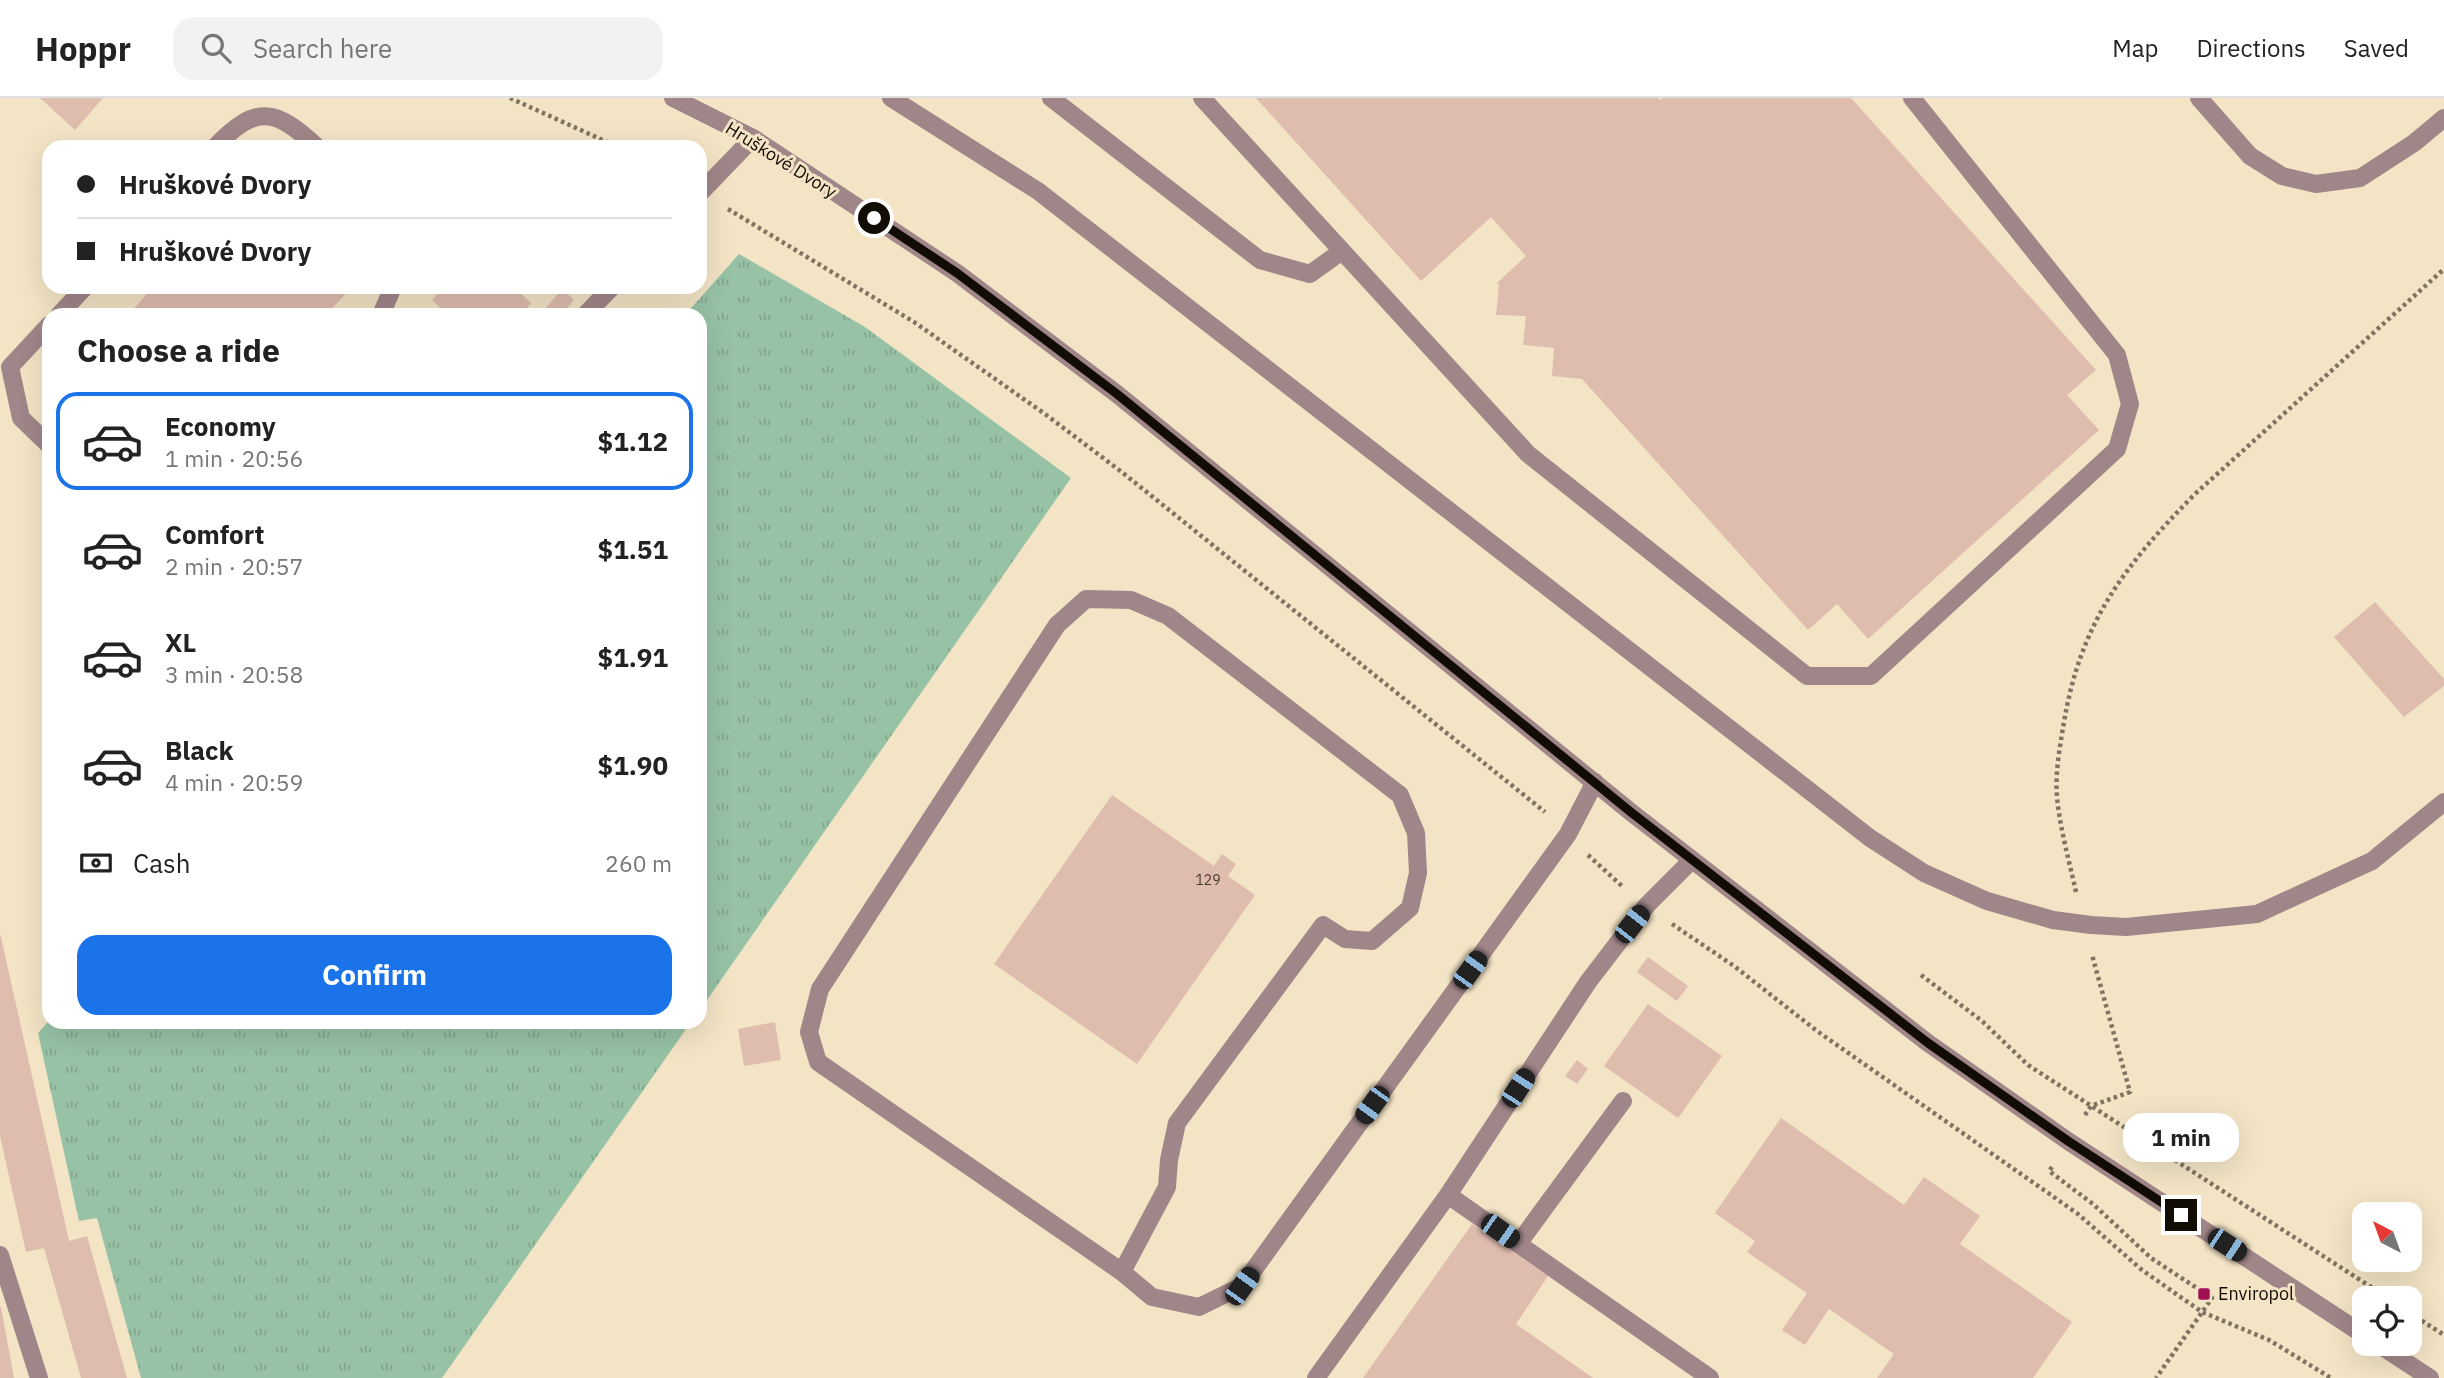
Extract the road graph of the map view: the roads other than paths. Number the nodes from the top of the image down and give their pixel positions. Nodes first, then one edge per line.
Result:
1 (673, 98) edge
2 (891, 98) edge
3 (1051, 98) edge
4 (1202, 98) edge
5 (1912, 98) edge
6 (2199, 98) edge
7 (2444, 118) edge
8 (753, 138) junction
9 (222, 140) edge
10 (309, 140) edge
11 (707, 186) edge
12 (1342, 251) junction
13 (78, 294) edge
14 (604, 294) edge
15 (66, 308) edge
16 (592, 308) edge
17 (42, 333) edge
18 (42, 438) edge
19 (1595, 782) junction
20 (2444, 802) edge
21 (1692, 860) junction
22 (1623, 1101) dead end
23 (1448, 1195) junction
24 (1518, 1244) junction
25 (0, 1255) edge
26 (1122, 1272) junction
27 (2352, 1327) edge
28 (2396, 1356) edge
29 (39, 1378) edge
30 (1316, 1378) edge
31 (1710, 1378) edge
32 (2430, 1378) edge

1 - 8 street, Hruškové Dvory
2 - 20 street
3 - 12 street
4 - 12 street
5 - 12 street
6 - 7 street
8 - 11 street
8 - 19 street, Hruškové Dvory
9 - 10 street
13 - 15 street
14 - 16 street
17 - 18 street
19 - 21 street, Hruškové Dvory
19 - 26 street
21 - 23 street
21 - 27 street, Hruškové Dvory
22 - 24 street
23 - 24 street
23 - 30 street
24 - 31 street
25 - 29 street
26 - 26 street
28 - 32 street

